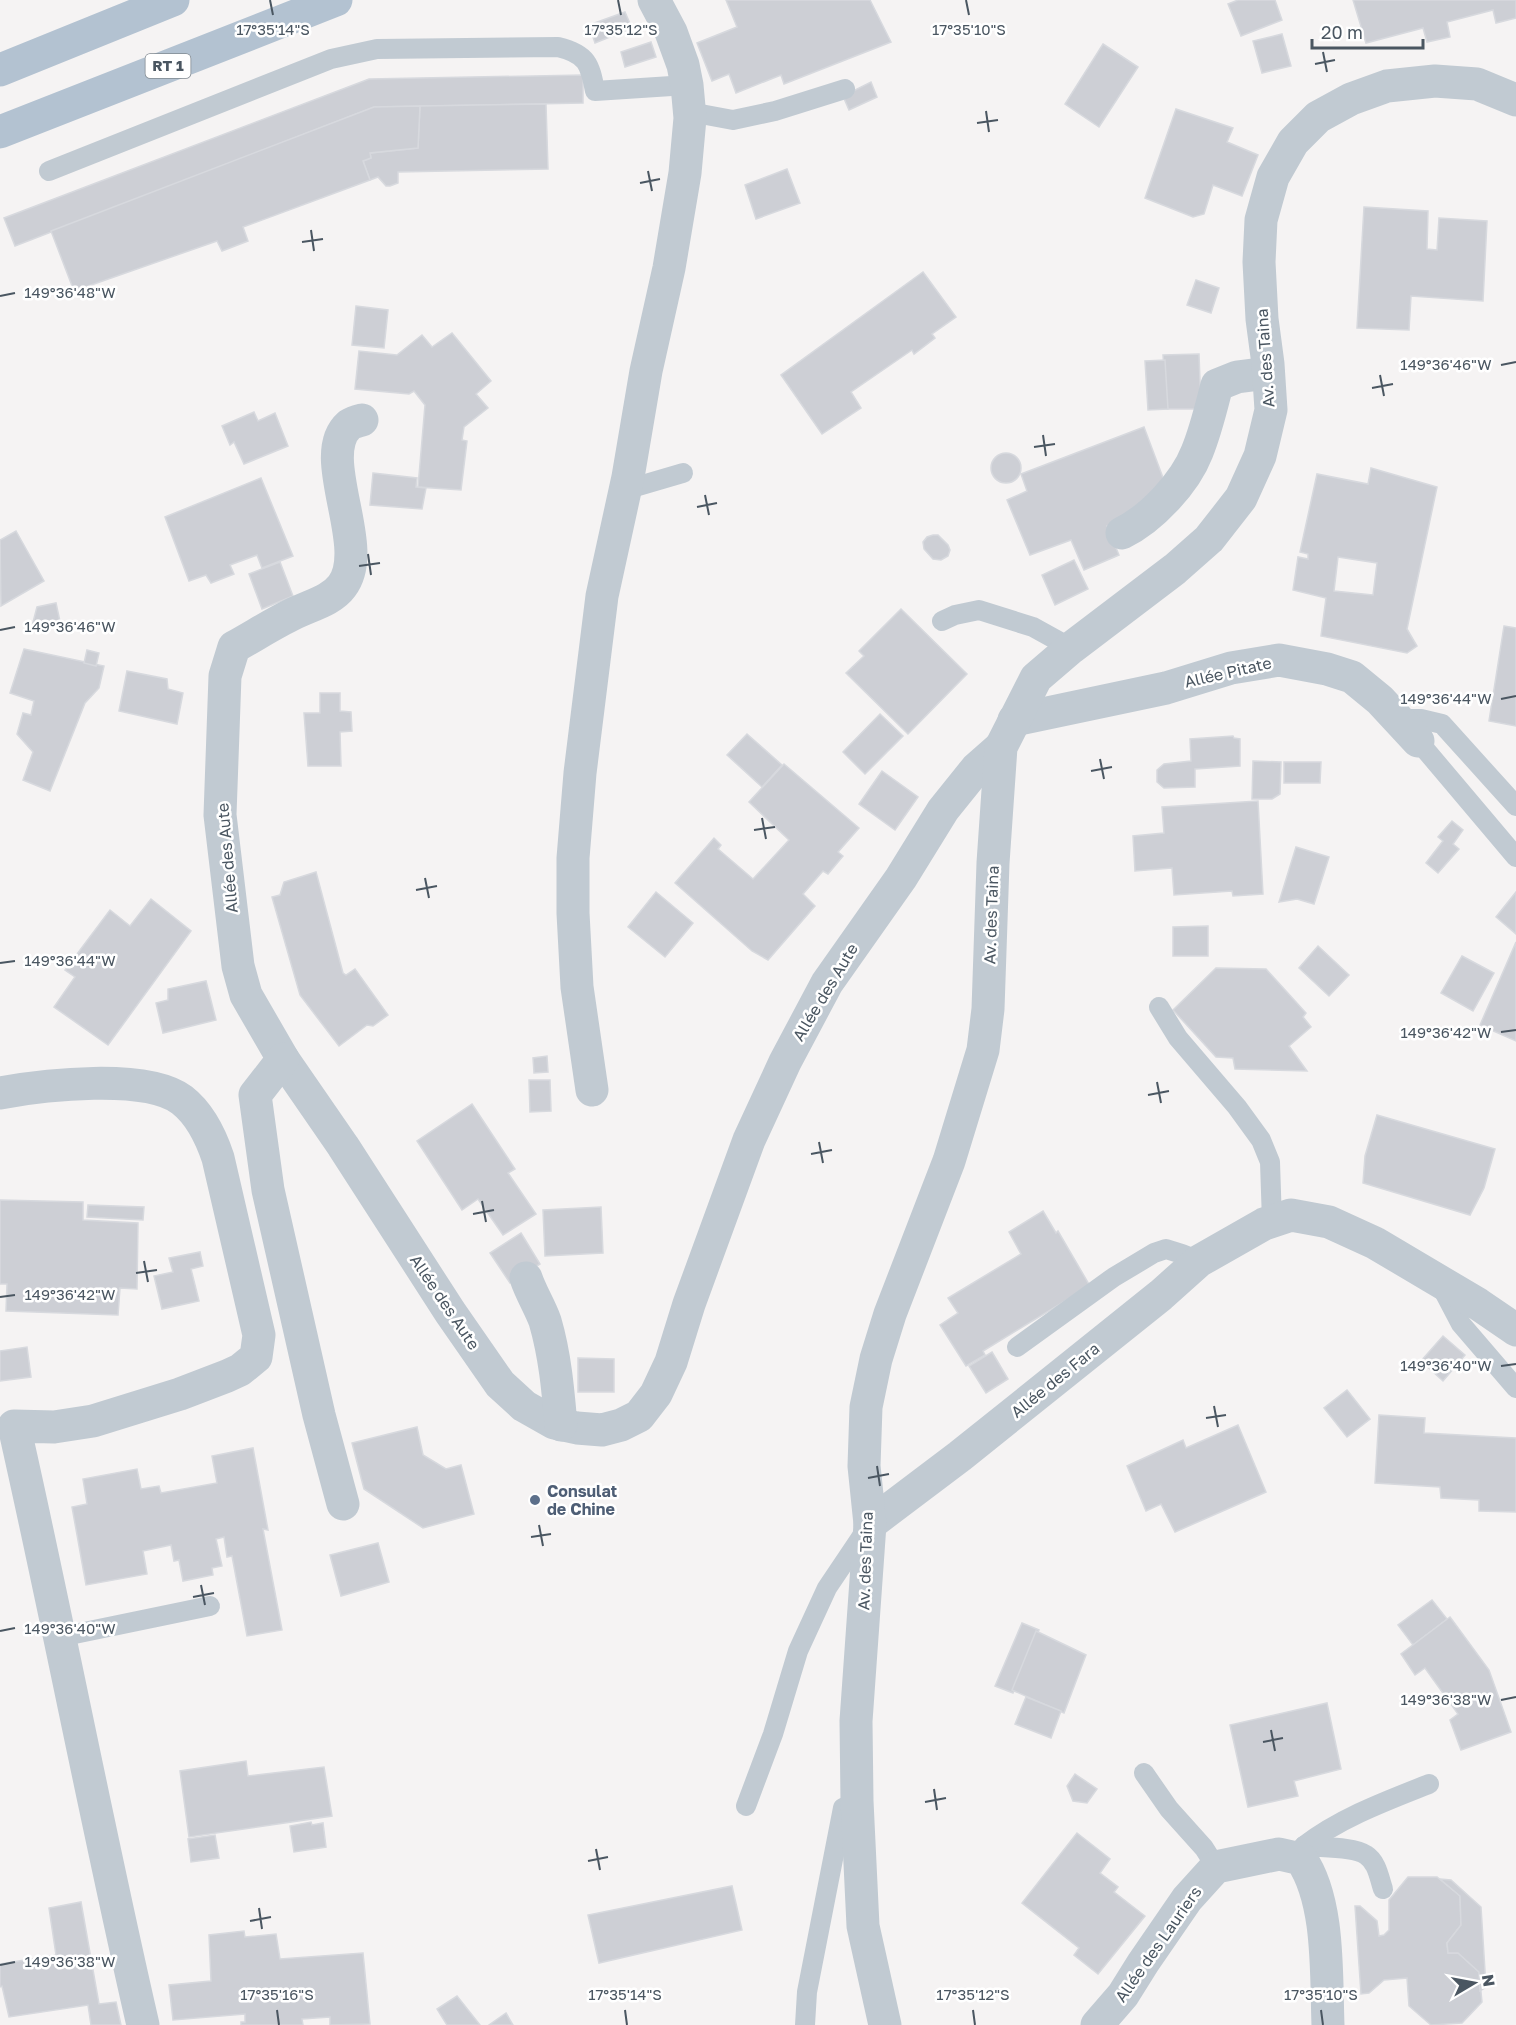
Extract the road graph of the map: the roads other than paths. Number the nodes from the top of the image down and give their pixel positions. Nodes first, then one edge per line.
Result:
1 (173, 0) edge
2 (336, 0) edge
3 (654, 0) edge
4 (0, 70) edge
5 (845, 89) dead end
6 (689, 99) junction
7 (1516, 100) edge
8 (0, 132) edge
9 (49, 171) dead end
10 (1268, 373) junction
11 (362, 420) dead end
12 (683, 473) dead end
13 (625, 490) junction
14 (1122, 533) dead end
15 (942, 621) dead end
16 (1071, 648) junction
17 (1408, 730) junction
18 (1008, 734) junction
19 (1516, 806) edge
20 (1516, 857) edge
21 (1159, 1007) dead end
22 (283, 1059) junction
23 (592, 1090) dead end
24 (0, 1093) edge
25 (1272, 1222) junction
26 (1199, 1262) junction
27 (526, 1278) dead end
28 (1438, 1282) junction
29 (1516, 1330) edge
30 (1017, 1347) dead end
31 (1516, 1388) edge
32 (7, 1425) edge
33 (561, 1425) junction
34 (343, 1504) dead end
35 (870, 1524) junction
36 (210, 1606) dead end
37 (60, 1637) junction
38 (1144, 1773) dead end
39 (1429, 1785) dead end
40 (857, 1801) junction
41 (746, 1806) dead end
42 (1302, 1853) junction
43 (1216, 1867) junction
44 (1383, 1889) dead end
45 (143, 2025) edge
46 (805, 2025) edge
47 (885, 2025) edge
48 (1097, 2025) edge
49 (1328, 2025) edge

1 - 4 main road
2 - 8 main road, RT 1
3 - 6 street
5 - 6 lane
6 - 9 lane
6 - 13 street
7 - 10 street, Av. des Taina
10 - 14 street
10 - 16 street, Av. des Taina
11 - 22 street, Allée des Aute
12 - 13 lane
13 - 23 street
15 - 16 lane
16 - 18 street, Av. des Taina
17 - 18 street, Allée Pitate
17 - 19 lane
17 - 20 lane
18 - 33 street, Allée des Aute
18 - 35 street, Av. des Taina
21 - 25 lane
22 - 33 street, Allée des Aute
22 - 34 street
24 - 32 street
25 - 26 street, Allée des Fara
25 - 28 street, Allée des Fara
26 - 30 lane
26 - 35 street, Allée des Fara
27 - 33 street
28 - 29 street, Allée des Fara
28 - 31 lane
32 - 37 street
35 - 40 street, Av. des Taina
35 - 41 lane, Allée des Fara
36 - 37 lane
37 - 45 street
38 - 43 lane
39 - 42 lane
40 - 46 lane
40 - 47 street, Av. des Taina
42 - 43 street
42 - 44 lane
42 - 49 street
43 - 48 street, Allée des Lauriers

